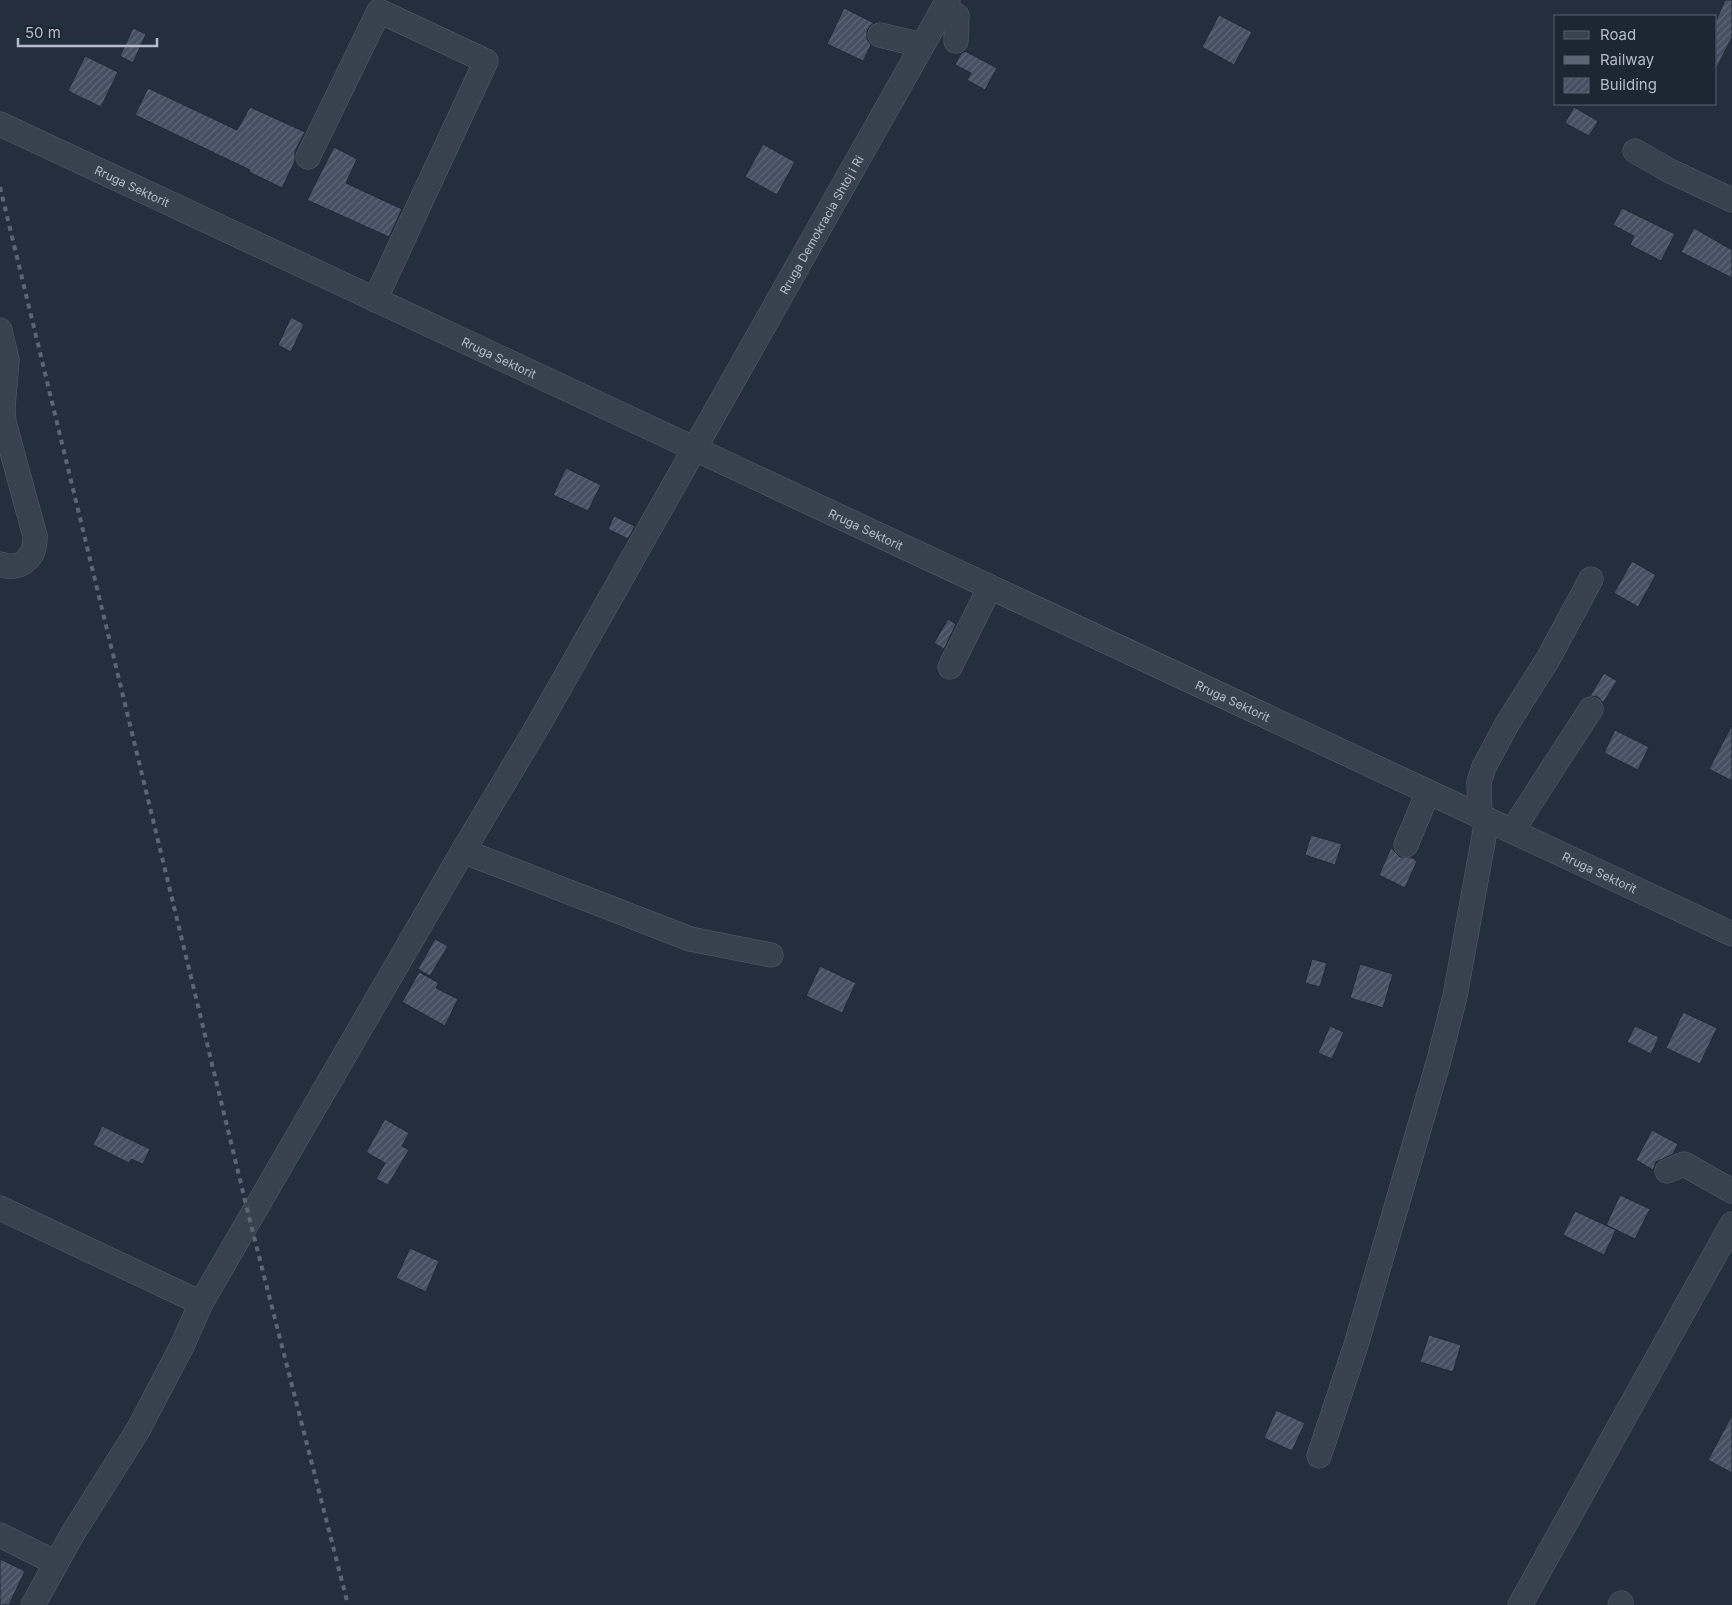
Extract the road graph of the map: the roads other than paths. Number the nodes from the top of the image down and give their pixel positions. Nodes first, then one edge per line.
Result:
1 (946, 4) edge
2 (880, 35) dead end
3 (956, 41) dead end
4 (921, 48) junction
5 (0, 124) edge
6 (1635, 151) dead end
7 (308, 157) dead end
8 (1732, 200) edge
9 (375, 300) junction
10 (0, 330) edge
11 (694, 449) junction
12 (0, 564) edge
13 (1591, 579) dead end
14 (990, 587) junction
15 (950, 667) dead end
16 (1591, 709) dead end
17 (1428, 792) junction
18 (1483, 818) junction
19 (1512, 831) junction
20 (1404, 845) dead end
21 (463, 851) junction
22 (1732, 934) edge
23 (771, 954) dead end
24 (1667, 1171) dead end
25 (1732, 1191) edge
26 (0, 1208) edge
27 (1732, 1224) edge
28 (201, 1303) junction
29 (1319, 1456) dead end
30 (0, 1535) edge
31 (56, 1563) junction
32 (33, 1605) edge
33 (1520, 1605) edge

1 - 3 street
1 - 4 street, Rruga Demokracia Shtoj i Ri
2 - 4 street
4 - 11 street, Rruga Demokracia Shtoj i Ri
5 - 9 street, Rruga Sektorit
6 - 8 street
7 - 9 street
9 - 11 street, Rruga Sektorit
10 - 12 street
11 - 14 street, Rruga Sektorit
11 - 21 street, Rruga Demokracia Shtoj i Ri
13 - 18 street
14 - 15 street
14 - 17 street, Rruga Sektorit
16 - 19 street
17 - 18 street, Rruga Sektorit
17 - 20 street
18 - 19 street, Rruga Sektorit
18 - 29 street
19 - 22 street, Rruga Sektorit
21 - 23 street
21 - 28 street, Rruga Demokracia Shtoj i Ri
24 - 25 street
26 - 28 street
27 - 33 street
28 - 31 street, Rruga Demokracia Shtoj i Ri
30 - 31 street
31 - 32 street, Rruga Demokracia Shtoj i Ri

